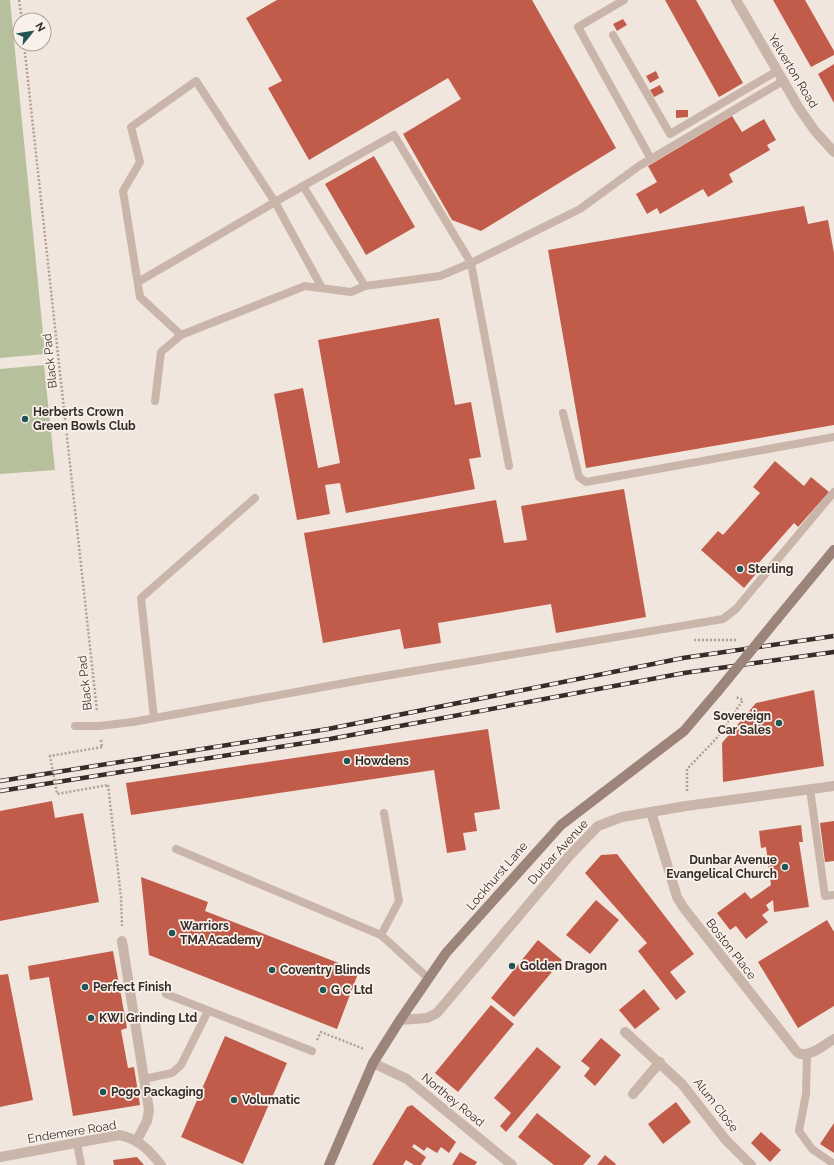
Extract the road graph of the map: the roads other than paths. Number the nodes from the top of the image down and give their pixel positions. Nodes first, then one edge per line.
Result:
1 (624, 0) edge
2 (736, 0) edge
3 (613, 36) dead end
4 (777, 71) junction
5 (783, 81) junction
6 (834, 152) edge
7 (651, 159) junction
8 (303, 186) junction
9 (275, 202) junction
10 (471, 263) junction
11 (138, 282) junction
12 (365, 286) junction
13 (322, 288) junction
14 (181, 335) junction
15 (154, 401) dead end
16 (563, 413) dead end
17 (834, 437) edge
18 (509, 466) dead end
19 (834, 492) edge
20 (255, 498) dead end
21 (834, 550) edge
22 (154, 718) junction
23 (75, 726) dead end
24 (834, 786) edge
25 (810, 789) junction
26 (651, 812) junction
27 (384, 813) dead end
28 (176, 849) dead end
29 (834, 895) edge
30 (381, 935) junction
31 (122, 941) road end
32 (428, 978) junction
33 (166, 994) dead end
34 (208, 1011) junction
35 (400, 1020) junction
36 (625, 1032) dead end
37 (834, 1039) edge
38 (312, 1051) road end
39 (807, 1054) junction
40 (376, 1058) junction
41 (660, 1062) junction
42 (144, 1079) junction
43 (633, 1094) dead end
44 (137, 1140) junction
45 (77, 1143) junction
46 (0, 1157) edge
47 (834, 1164) edge
48 (81, 1165) edge
49 (161, 1165) edge
50 (328, 1165) edge
51 (512, 1165) edge
52 (751, 1165) edge

1 - 7 lane
2 - 4 street, Yelverton Road
3 - 4 lane
4 - 5 street, Yelverton Road
5 - 6 street, Yelverton Road
5 - 7 lane
7 - 10 lane
8 - 9 lane
8 - 10 lane
8 - 12 lane
9 - 11 lane
9 - 11 lane
9 - 13 lane
10 - 12 lane
10 - 18 lane
11 - 14 lane
12 - 13 lane
13 - 14 lane
14 - 15 lane
16 - 17 lane
19 - 22 lane
20 - 22 lane
21 - 32 main road, Lockhurst Lane, bridge
22 - 23 lane
24 - 25 street, Durbar Avenue
25 - 26 street, Durbar Avenue
25 - 29 lane
26 - 35 street, Durbar Avenue
26 - 39 street, Boston Place
27 - 30 lane
28 - 30 lane
30 - 32 lane
31 - 42 street
32 - 35 main road, Lockhurst Lane
33 - 34 lane
34 - 38 lane
34 - 42 lane
35 - 40 main road, Lockhurst Lane
36 - 41 street, Alum Close
37 - 39 street
39 - 47 lane
40 - 50 main road, Lockhurst Lane
40 - 51 street, Northey Road
41 - 43 street
41 - 52 street, Alum Close
42 - 44 street
44 - 45 street, Endemere Road
44 - 49 street, Endemere Road
45 - 46 street, Endemere Road
45 - 48 lane

